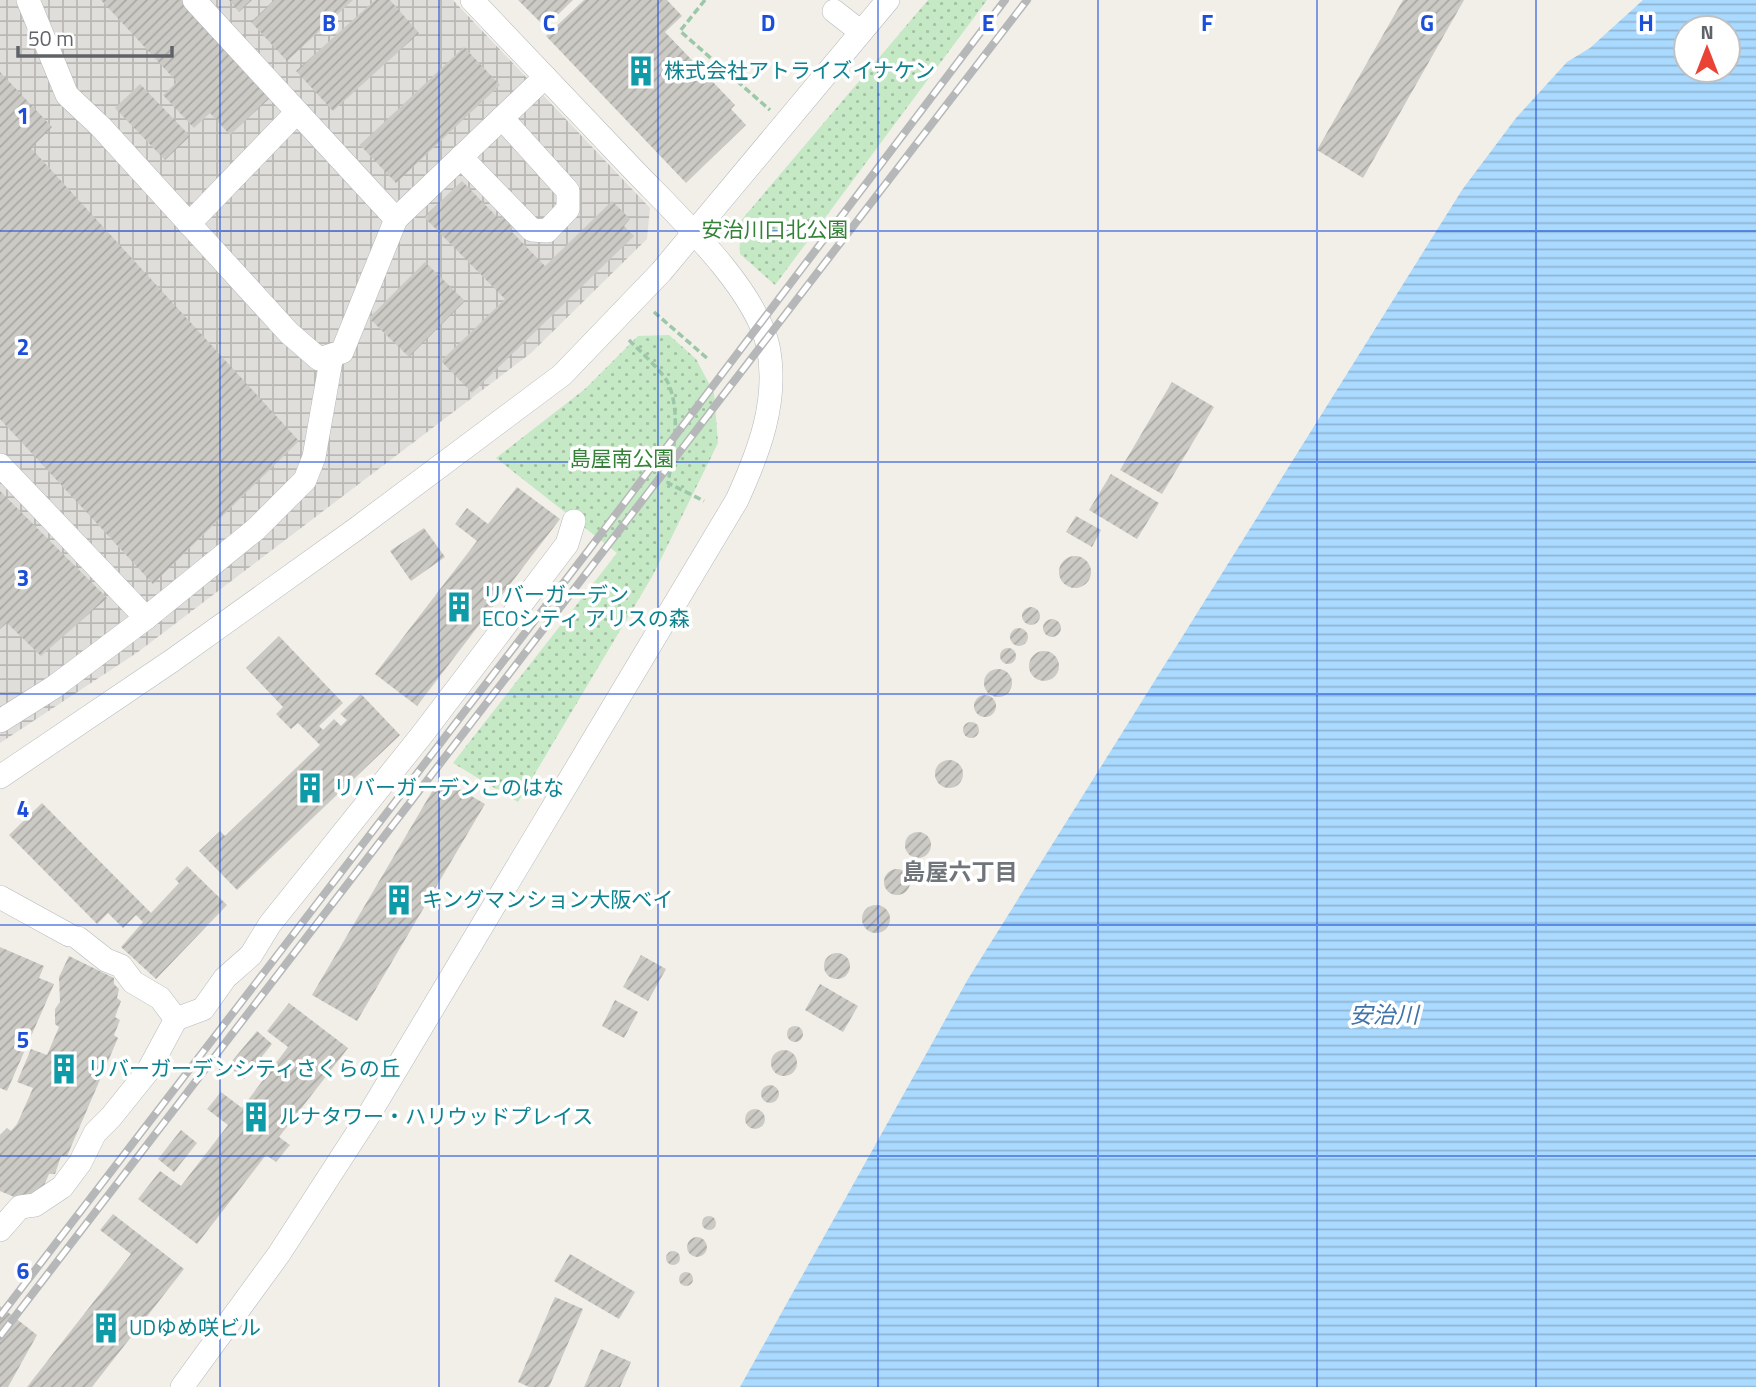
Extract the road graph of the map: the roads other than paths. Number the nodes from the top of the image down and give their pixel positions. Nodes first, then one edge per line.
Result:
1 (28, 0) edge
2 (194, 0) edge
3 (472, 0) edge
4 (888, 0) edge
5 (834, 11) dead end
6 (862, 32) junction
7 (545, 77) junction
8 (297, 112) junction
9 (502, 118) junction
10 (461, 157) junction
11 (396, 219) junction
12 (189, 224) junction
13 (694, 234) junction
14 (331, 355) junction
15 (0, 465) edge
16 (574, 521) dead end
17 (146, 618) junction
18 (0, 721) edge
19 (0, 777) edge
20 (0, 897) edge
21 (176, 1019) junction
22 (0, 1230) edge
23 (182, 1387) edge

1 - 12 street
2 - 8 street
3 - 7 street
4 - 6 street
5 - 6 street
6 - 13 street
7 - 9 street
7 - 13 street
8 - 11 street
8 - 12 street
9 - 10 street
9 - 10 street
10 - 11 street
11 - 14 street
12 - 14 street
13 - 19 street
13 - 23 street
14 - 17 street
15 - 17 street
16 - 21 street
17 - 18 street
20 - 21 street
21 - 22 street

